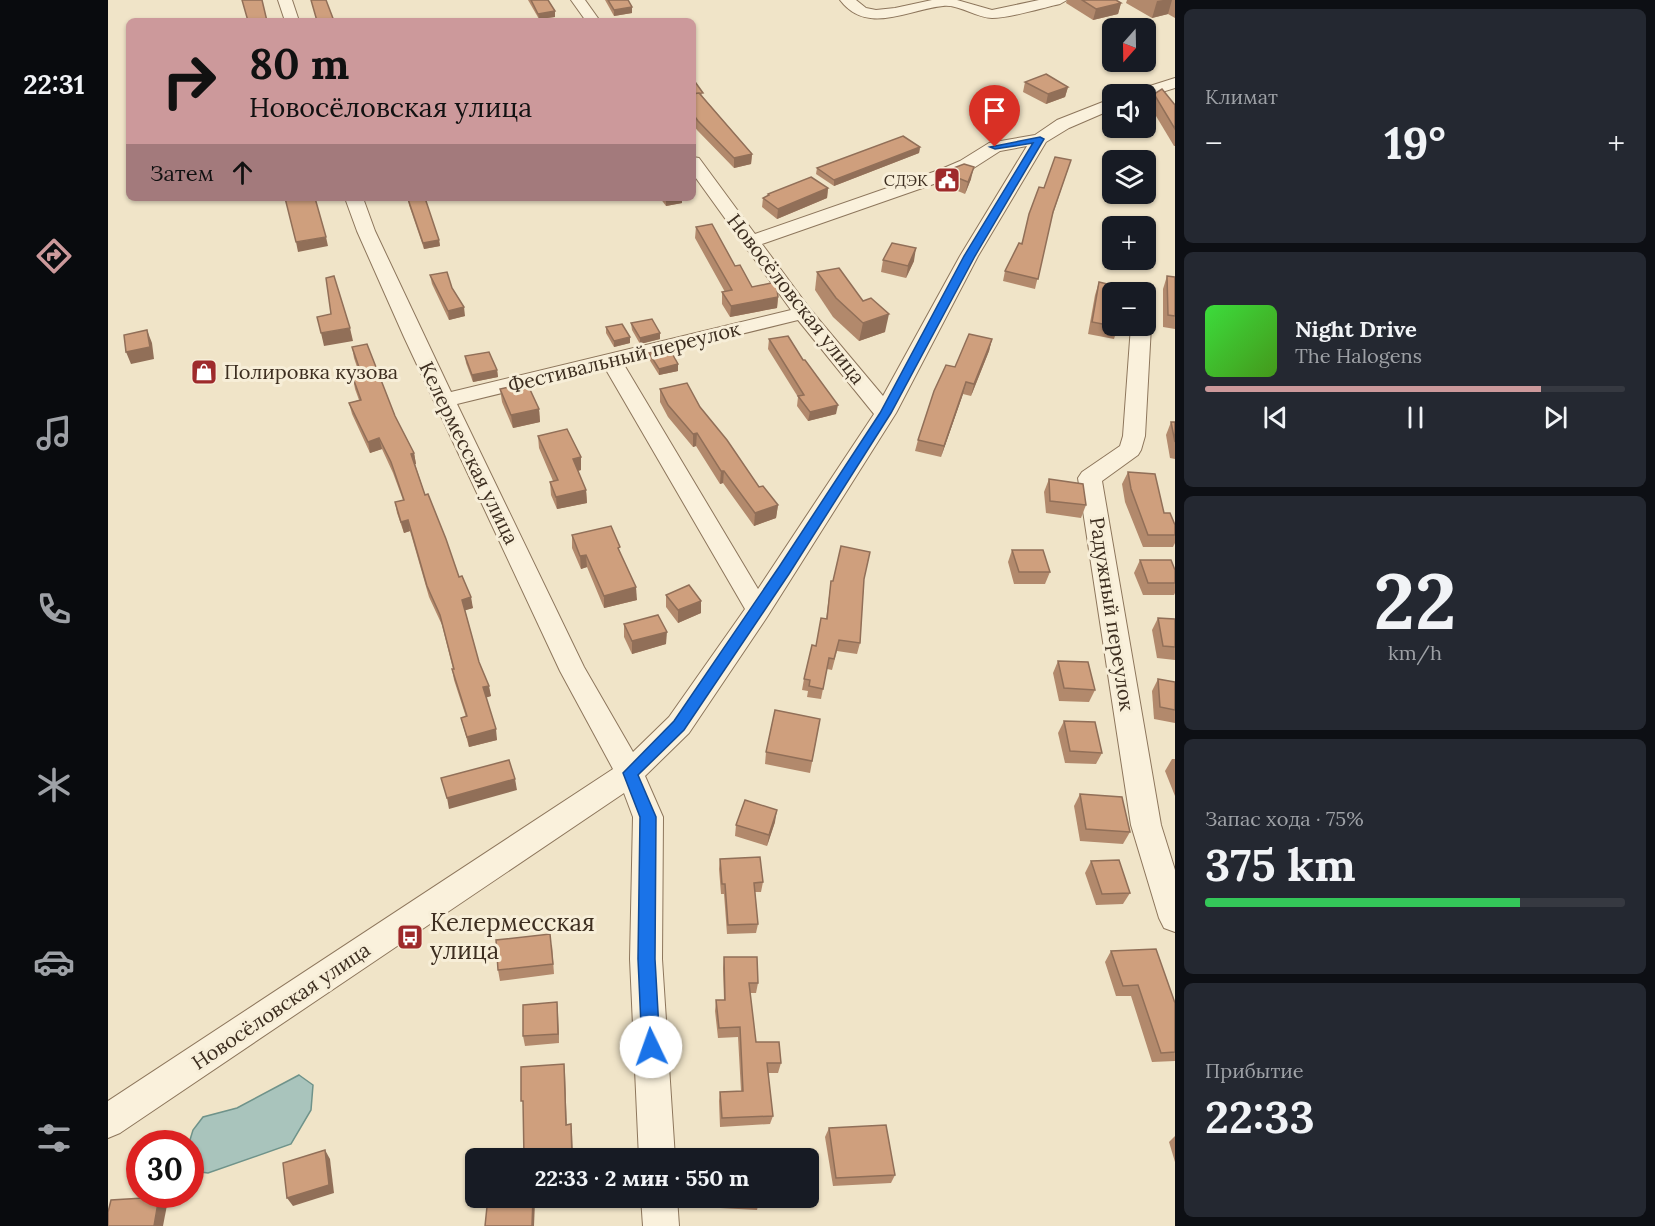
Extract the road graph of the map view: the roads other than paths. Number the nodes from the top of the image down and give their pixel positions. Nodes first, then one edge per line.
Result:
1 (285, 0) edge
2 (578, 0) edge
3 (847, 0) edge
4 (1060, 0) edge
5 (944, 1) edge
6 (291, 18) edge
7 (591, 18) edge
8 (1175, 83) edge
9 (1156, 89) edge
10 (1102, 108) edge
11 (1040, 139) junction
12 (696, 166) edge
13 (355, 201) edge
14 (750, 242) junction
15 (803, 313) junction
16 (1140, 336) edge
17 (611, 360) junction
18 (445, 400) junction
19 (885, 413) junction
20 (758, 610) junction
21 (630, 773) junction
22 (1175, 918) edge
23 (108, 1121) edge
24 (656, 1148) edge
25 (660, 1208) edge
26 (661, 1226) edge

1 - 6 street
2 - 7 street
3 - 5 street
4 - 5 street
8 - 9 street
10 - 11 street
11 - 14 street
11 - 19 street
12 - 14 street, Новосёловская улица
13 - 18 street, Келермесская улица
14 - 15 street, Новосёловская улица
15 - 17 street, Фестивальный переулок
15 - 19 street, Новосёловская улица
16 - 22 street, Радужный переулок
17 - 18 street, Фестивальный переулок
17 - 20 street
18 - 21 street, Келермесская улица
19 - 20 street, Новосёловская улица
20 - 21 street, Новосёловская улица
21 - 23 street, Новосёловская улица
21 - 24 street, Келермесская улица
25 - 26 street

